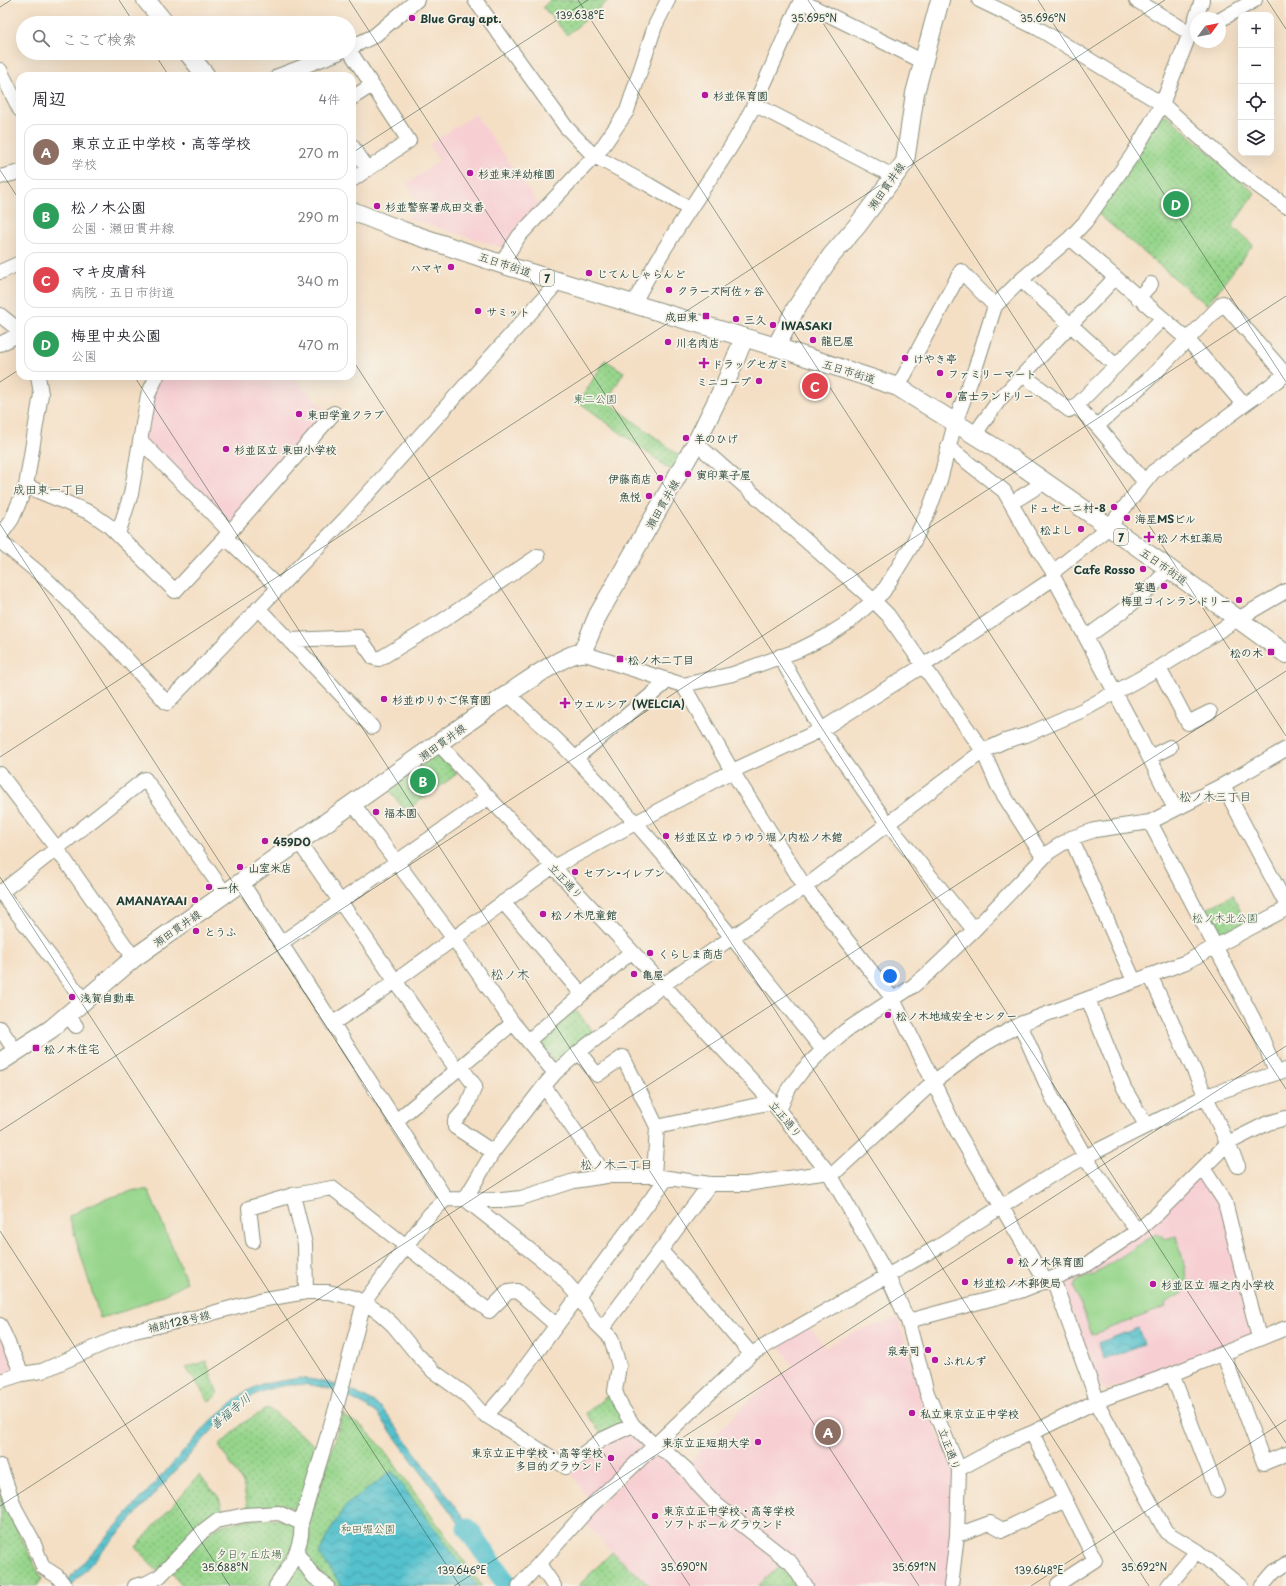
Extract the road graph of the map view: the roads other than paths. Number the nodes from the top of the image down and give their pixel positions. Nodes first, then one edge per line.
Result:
1 (146, 0) edge
2 (417, 0) edge
3 (475, 0) edge
4 (668, 0) edge
5 (940, 0) edge
6 (979, 0) edge
7 (1136, 0) edge
8 (1202, 0) edge
9 (1255, 0) edge
10 (801, 1) edge
11 (1002, 5) edge
12 (1198, 12) edge
13 (159, 16) edge
14 (1226, 17) edge
15 (1190, 31) edge
16 (1190, 40) edge
17 (356, 45) edge
18 (193, 60) edge
19 (320, 60) edge
20 (356, 60) edge
21 (924, 62) junction
22 (0, 70) edge
23 (203, 72) edge
24 (288, 72) edge
25 (372, 85) junction
26 (356, 95) edge
27 (16, 102) edge
28 (754, 104) junction
29 (1162, 104) junction
30 (356, 152) edge
31 (594, 156) junction
32 (368, 169) junction
33 (16, 173) edge
34 (0, 177) edge
35 (356, 177) edge
36 (895, 177) junction
37 (1286, 206) edge
38 (688, 208) junction
39 (356, 215) edge
40 (1070, 238) junction
41 (501, 264) junction
42 (16, 265) edge
43 (0, 272) edge
44 (1115, 278) junction
45 (1021, 280) junction
46 (559, 281) junction
47 (1151, 284) dead end
48 (1138, 298) junction
49 (634, 303) junction
50 (995, 306) junction
51 (0, 315) edge
52 (1162, 319) junction
53 (1071, 325) junction
54 (16, 328) edge
55 (16, 336) edge
56 (744, 338) junction
57 (1188, 340) junction
58 (0, 344) edge
59 (776, 347) junction
60 (1116, 366) junction
61 (1023, 375) junction
62 (1286, 375) edge
63 (39, 380) edge
64 (155, 380) edge
65 (898, 387) junction
66 (1244, 405) junction
67 (1076, 406) junction
68 (334, 413) dead end
69 (955, 422) junction
70 (1097, 426) junction
71 (974, 435) junction
72 (141, 441) junction
73 (696, 443) junction
74 (948, 447) junction
75 (1144, 481) junction
76 (1045, 482) junction
77 (26, 486) junction
78 (1011, 503) junction
79 (1108, 528) junction
80 (118, 534) junction
81 (227, 534) junction
82 (0, 536) edge
83 (0, 541) edge
84 (538, 556) dead end
85 (1168, 568) junction
86 (1054, 575) junction
87 (278, 587) junction
88 (1286, 591) edge
89 (874, 600) junction
90 (258, 608) junction
91 (1238, 619) junction
92 (1087, 637) junction
93 (290, 640) junction
94 (582, 653) junction
95 (1286, 654) edge
96 (780, 656) junction
97 (924, 665) junction
98 (1160, 668) junction
99 (669, 680) junction
100 (683, 685) junction
101 (1115, 692) junction
102 (508, 694) junction
103 (1210, 712) dead end
104 (372, 727) dead end
105 (821, 730) junction
106 (439, 744) junction
107 (1170, 747) dead end
108 (1286, 749) edge
109 (983, 751) junction
110 (576, 758) junction
111 (1150, 759) junction
112 (732, 771) junction
113 (0, 774) edge
114 (1223, 785) junction
115 (488, 798) junction
116 (354, 804) junction
117 (1175, 809) junction
118 (1150, 822) junction
119 (887, 823) junction
120 (636, 824) junction
121 (1071, 838) junction
122 (299, 842) junction
123 (57, 849) junction
124 (1043, 857) junction
125 (397, 861) junction
126 (554, 868) junction
127 (242, 883) junction
128 (805, 887) junction
129 (0, 892) edge
130 (226, 895) junction
131 (340, 901) junction
132 (503, 902) junction
133 (1286, 904) edge
134 (1286, 909) edge
135 (974, 930) junction
136 (731, 937) junction
137 (454, 938) junction
138 (280, 943) junction
139 (1216, 946) junction
140 (631, 952) junction
141 (134, 958) junction
142 (1150, 975) junction
143 (395, 981) junction
144 (1134, 982) junction
145 (662, 985) junction
146 (582, 994) junction
147 (892, 999) junction
148 (1088, 999) junction
149 (84, 1001) junction
150 (333, 1023) junction
151 (513, 1023) junction
152 (1020, 1024) junction
153 (0, 1028) edge
154 (528, 1041) junction
155 (823, 1050) junction
156 (16, 1052) junction
157 (579, 1052) junction
158 (0, 1062) edge
159 (459, 1069) junction
160 (1281, 1071) edge
161 (555, 1072) junction
162 (932, 1083) junction
163 (544, 1086) junction
164 (1206, 1096) junction
165 (775, 1106) junction
166 (1286, 1118) edge
167 (396, 1121) junction
168 (1146, 1125) junction
169 (657, 1127) junction
170 (1228, 1143) junction
171 (493, 1152) junction
172 (1085, 1157) junction
173 (1238, 1166) dead end
174 (1203, 1168) junction
175 (830, 1174) junction
176 (606, 1176) junction
177 (660, 1177) junction
178 (710, 1184) junction
179 (293, 1195) junction
180 (446, 1199) junction
181 (465, 1199) junction
182 (1001, 1208) junction
183 (1137, 1231) junction
184 (253, 1241) dead end
185 (406, 1245) junction
186 (661, 1251) junction
187 (887, 1275) junction
188 (1049, 1281) junction
189 (306, 1292) junction
190 (578, 1296) junction
191 (364, 1302) junction
192 (908, 1321) junction
193 (0, 1325) edge
194 (556, 1325) junction
195 (1286, 1328) edge
196 (602, 1329) junction
197 (1259, 1338) junction
198 (1224, 1352) junction
199 (751, 1354) junction
200 (22, 1374) junction
201 (1172, 1374) junction
202 (0, 1381) edge
203 (1097, 1401) junction
204 (486, 1416) junction
205 (633, 1425) junction
206 (1032, 1433) junction
207 (656, 1446) junction
208 (1286, 1454) edge
209 (0, 1466) edge
210 (959, 1469) junction
211 (1217, 1491) dead end
212 (1065, 1500) junction
213 (302, 1523) junction
214 (957, 1534) junction
215 (1197, 1551) junction
216 (296, 1552) junction
217 (539, 1564) junction
218 (1286, 1564) edge
219 (61, 1581) edge
220 (520, 1585) edge
221 (135, 1586) edge
222 (276, 1586) edge
223 (327, 1586) edge
224 (554, 1586) edge
225 (806, 1586) edge
226 (951, 1586) edge
227 (1060, 1586) edge
228 (1168, 1586) edge
229 (1240, 1586) edge
230 (1262, 1586) edge

1 - 13 main road
2 - 17 street
3 - 31 street
4 - 31 street
5 - 21 main road, 瀬田貫井線
6 - 11 street
7 - 15 street
8 - 12 street
9 - 14 street
10 - 21 street
10 - 28 street
11 - 29 street
16 - 29 street
18 - 23 main road
19 - 24 street
20 - 25 street
21 - 36 main road, 瀬田貫井線
22 - 27 street
25 - 26 street
25 - 32 street
28 - 36 street
28 - 38 street
29 - 37 street
29 - 40 street
30 - 32 street
31 - 38 street
31 - 41 street
32 - 35 street
33 - 34 street
36 - 59 main road, 瀬田貫井線
38 - 49 street
39 - 41 main road, 五日市街道 / 7
40 - 44 street
40 - 45 street
41 - 46 main road, 五日市街道 / 7
42 - 43 street
44 - 48 street
44 - 53 street
45 - 50 street
45 - 53 street
46 - 49 main road, 五日市街道 / 7
46 - 87 street
47 - 48 street
48 - 52 street
49 - 56 main road, 五日市街道 / 7
50 - 65 street
50 - 69 street
51 - 54 street
52 - 57 street
52 - 60 street
53 - 60 street
53 - 61 street
55 - 58 street
56 - 59 main road, 五日市街道 / 7
56 - 73 main road, 瀬田貫井線
57 - 62 street
57 - 66 street
57 - 70 street
59 - 65 main road, 五日市街道 / 7
60 - 67 street
61 - 67 street
61 - 71 street
62 - 66 street
63 - 77 street
64 - 72 street
65 - 69 main road, 五日市街道 / 7
66 - 75 street
67 - 70 street
68 - 81 street
69 - 71 main road, 五日市街道 / 7
69 - 74 street
70 - 75 street
71 - 76 main road, 五日市街道 / 7
72 - 80 street
72 - 81 street
73 - 89 street
73 - 94 main road, 瀬田貫井線
74 - 78 street
74 - 89 street
75 - 79 street
76 - 78 street
76 - 79 main road, 五日市街道 / 7
77 - 80 street
77 - 82 street
78 - 86 street
79 - 85 main road, 五日市街道 / 7
79 - 86 street
80 - 81 street
81 - 87 street
83 - 90 street
84 - 93 street
85 - 91 main road, 五日市街道 / 7
85 - 92 street
86 - 92 street
86 - 97 street
87 - 90 street
88 - 91 street
89 - 96 street
89 - 97 street
90 - 93 street
91 - 95 main road, 五日市街道 / 7
91 - 98 street
92 - 101 street
93 - 104 street
94 - 99 street
94 - 102 main road, 瀬田貫井線
96 - 100 street
96 - 105 street
97 - 105 street
97 - 109 street
98 - 101 street
98 - 103 street
99 - 100 street
99 - 110 street
100 - 112 street
101 - 109 street
101 - 111 street
102 - 106 main road, 瀬田貫井線
102 - 110 street
105 - 112 street
105 - 119 street
106 - 115 street, 立正通り
106 - 116 main road, 瀬田貫井線
107 - 111 street
108 - 114 street
109 - 119 street
109 - 124 street
110 - 120 street
111 - 117 street
112 - 120 street
112 - 128 street
113 - 123 street
114 - 117 street
114 - 133 street
115 - 125 street
115 - 126 street, 立正通り
116 - 122 main road, 瀬田貫井線
116 - 125 street
117 - 118 street
118 - 121 street
118 - 139 street
119 - 128 street
119 - 135 street
120 - 126 street
120 - 136 street
121 - 124 street
121 - 144 street
122 - 127 main road, 瀬田貫井線
122 - 131 street
123 - 129 street
123 - 130 street
123 - 141 street
124 - 135 street
125 - 131 street
125 - 137 street
126 - 132 street
126 - 140 street, 立正通り
127 - 130 main road, 瀬田貫井線
127 - 138 street
128 - 136 street
128 - 147 street
129 - 149 street
130 - 141 main road, 瀬田貫井線
131 - 138 street
131 - 143 street
132 - 137 street
132 - 146 street
134 - 139 street
135 - 147 street
136 - 145 street
136 - 155 street
137 - 143 street
137 - 151 street
138 - 150 street
139 - 142 street
139 - 160 street
140 - 145 street, 立正通り
140 - 146 street
141 - 149 main road, 瀬田貫井線
142 - 144 street
142 - 164 street
143 - 150 street
143 - 159 street
144 - 148 street
145 - 157 street
145 - 165 street, 立正通り
146 - 154 street
147 - 155 street
147 - 162 street
148 - 152 street
148 - 168 street
149 - 156 main road, 瀬田貫井線
150 - 167 street
151 - 154 street
151 - 159 street
152 - 162 street
152 - 172 street
153 - 156 street
154 - 161 street
155 - 165 street
156 - 158 main road, 瀬田貫井線
157 - 161 street
157 - 169 street
159 - 167 street
159 - 171 street
160 - 164 street
161 - 163 street
162 - 175 street
162 - 182 street
163 - 171 street
163 - 176 street
164 - 168 street
164 - 170 street
165 - 169 street
165 - 175 street, 立正通り
166 - 170 street
167 - 180 street
168 - 172 street
169 - 177 street
170 - 173 street
170 - 174 street
171 - 181 street
172 - 182 street
172 - 183 street
174 - 183 street
174 - 197 street
175 - 178 street
175 - 187 street, 立正通り
176 - 177 street
176 - 181 street
177 - 178 street
177 - 190 street
178 - 186 street
179 - 184 street
179 - 185 street
179 - 189 street
180 - 181 street
180 - 185 street
181 - 190 street
182 - 187 street
182 - 188 street
183 - 188 street
185 - 191 street
185 - 194 street
186 - 196 street
186 - 199 street
187 - 192 street, 立正通り
187 - 199 street
188 - 192 street
188 - 203 street
189 - 191 street, 補助128号線
189 - 200 street, 補助128号線
190 - 194 street
190 - 196 street
191 - 204 street
191 - 213 street
192 - 210 street, 立正通り
193 - 200 street
194 - 204 street
195 - 197 street
196 - 205 street
197 - 198 street
198 - 201 street
198 - 208 street
199 - 207 street
200 - 202 street, 補助128号線
201 - 203 street
201 - 211 street
203 - 206 street
203 - 215 street
204 - 205 street
205 - 207 street
206 - 210 street
206 - 212 street
207 - 217 street
207 - 225 street
209 - 219 street
210 - 214 street, 立正通り
212 - 214 street
212 - 227 street
213 - 216 street
213 - 221 street
214 - 226 street, 立正通り
215 - 228 street
215 - 229 street
216 - 222 street
216 - 223 street
217 - 220 street
217 - 224 street
218 - 230 street

